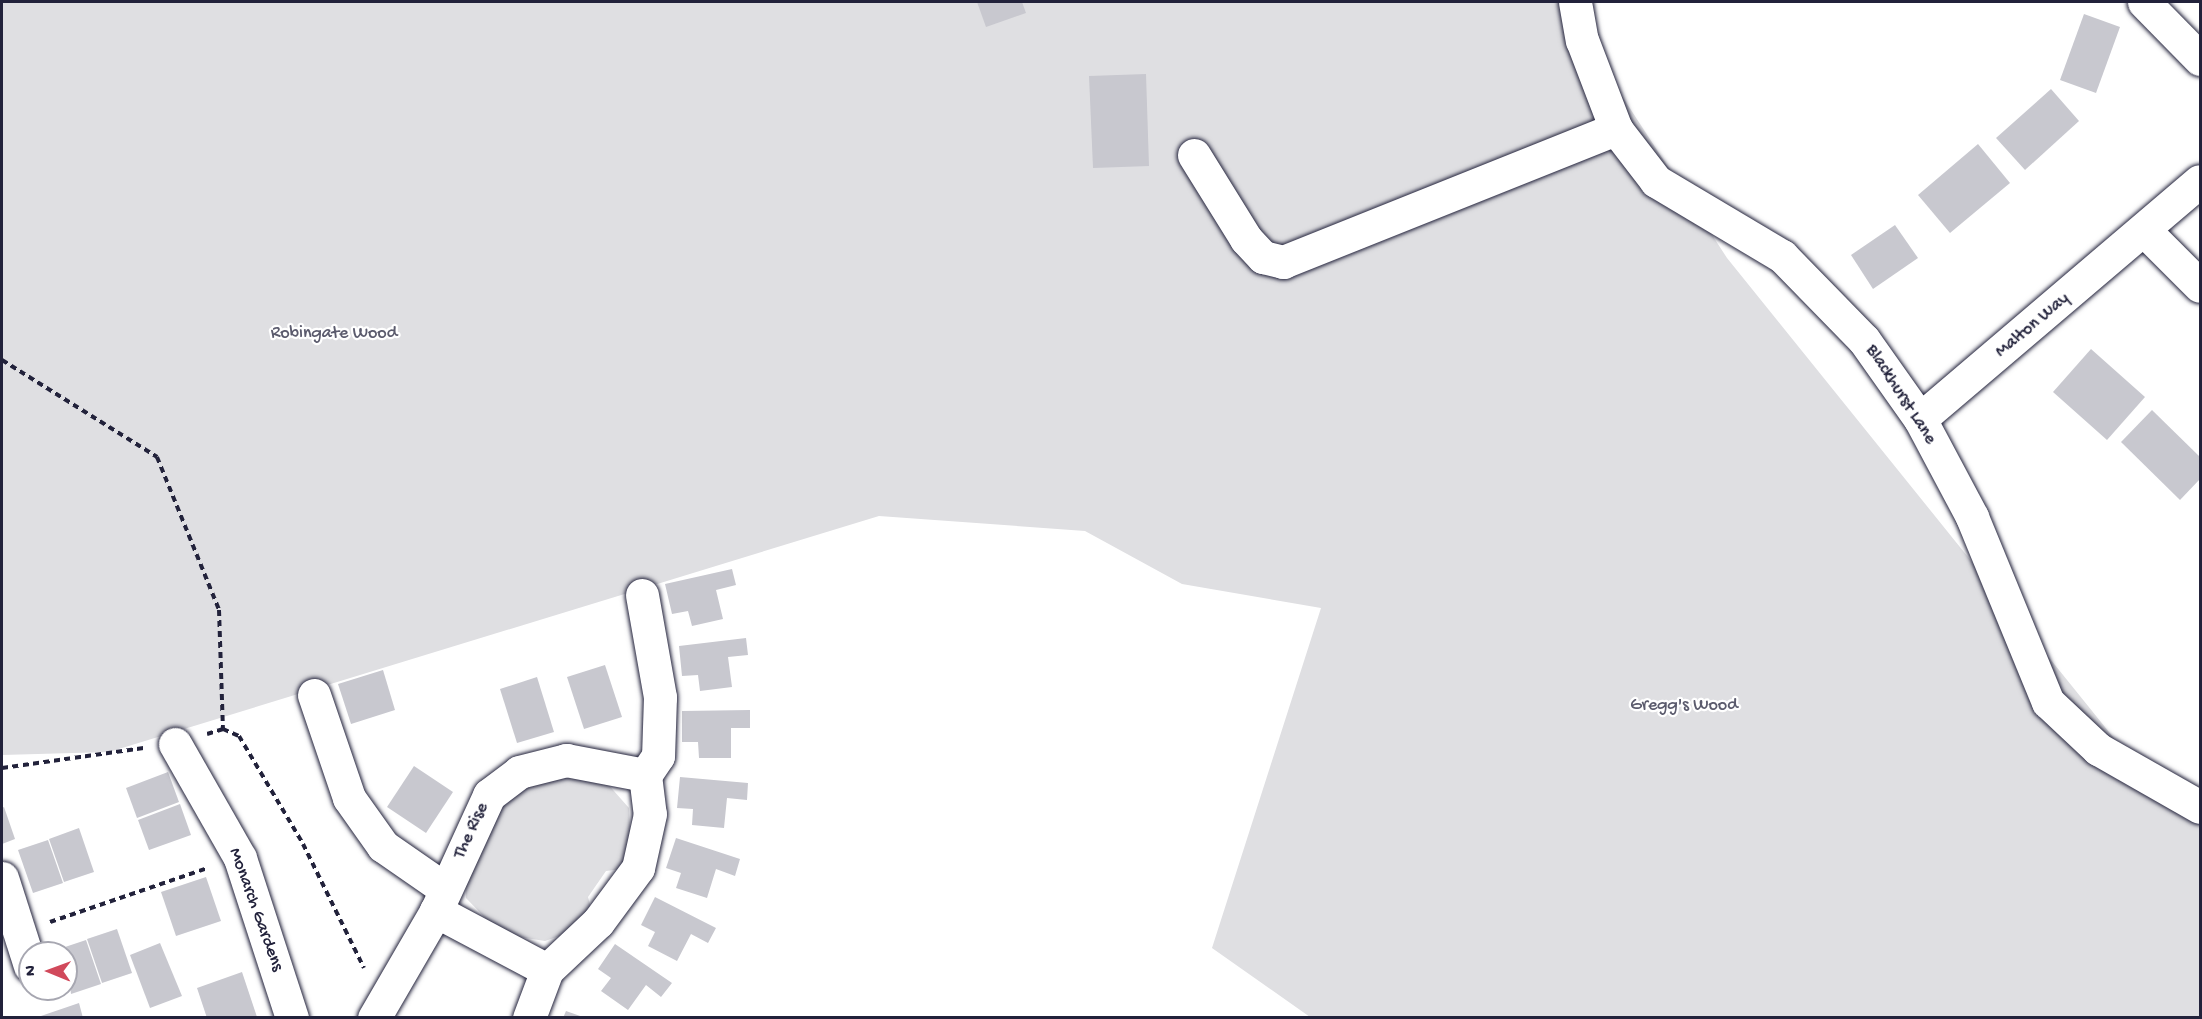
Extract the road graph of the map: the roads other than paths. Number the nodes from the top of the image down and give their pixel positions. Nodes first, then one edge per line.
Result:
1 (1575, 2) edge
2 (2144, 2) edge
3 (2200, 59) edge
4 (1616, 129) junction
5 (1194, 155) dead end
6 (2200, 181) edge
7 (2146, 232) junction
8 (2200, 286) edge
9 (1920, 419) junction
10 (642, 595) dead end
11 (314, 695) dead end
12 (175, 744) road end
13 (645, 775) junction
14 (2200, 807) edge
15 (2, 878) edge
16 (441, 900) junction
17 (10, 936) edge
18 (547, 970) junction
19 (378, 1012) edge
20 (292, 1017) edge
21 (530, 1017) edge

1 - 4 street, Blackhurst Lane
2 - 3 street
4 - 5 street
4 - 9 street, Blackhurst Lane
6 - 7 street, Malton Way
7 - 8 street
7 - 9 street, Malton Way
9 - 14 street, Blackhurst Lane
10 - 13 street
11 - 16 street
12 - 20 street, Monarch Gardens
13 - 16 street, The Rise
13 - 18 street
15 - 17 street
16 - 18 street
16 - 19 street, The Rise
18 - 21 street

